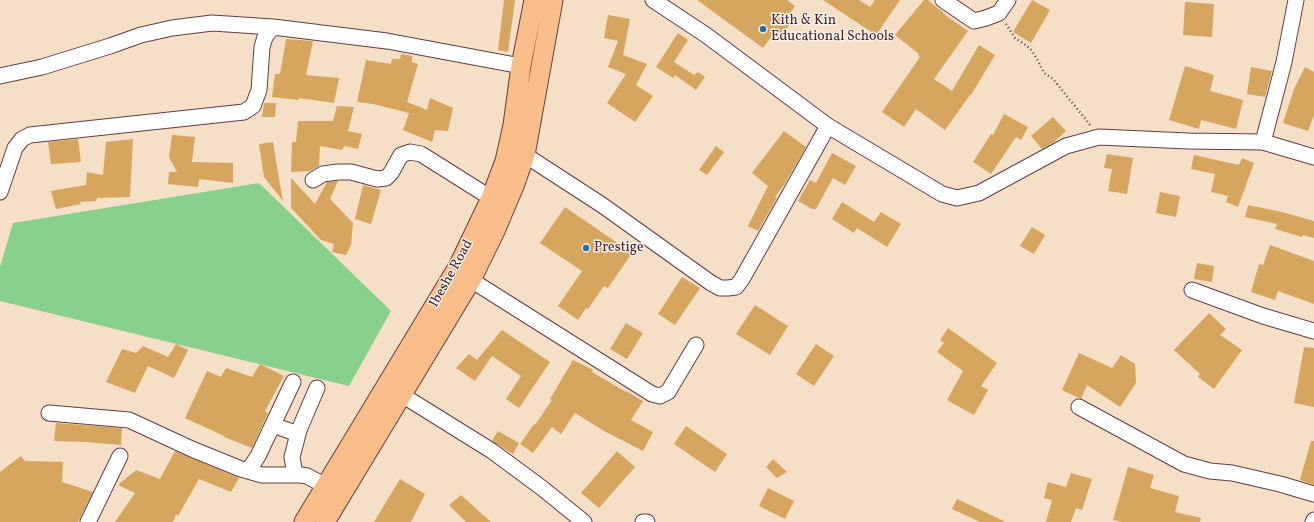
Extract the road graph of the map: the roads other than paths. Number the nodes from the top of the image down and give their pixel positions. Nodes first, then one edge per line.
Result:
1 (534, 0) edge
2 (553, 0) edge
3 (653, 0) edge
4 (943, 0) edge
5 (1008, 0) edge
6 (1296, 0) edge
7 (273, 27) junction
8 (521, 66) junction
9 (0, 76) edge
10 (828, 126) junction
11 (1263, 142) junction
12 (525, 155) junction
13 (1314, 157) edge
14 (312, 180) dead end
15 (0, 192) edge
16 (491, 198) junction
17 (471, 280) junction
18 (1192, 290) dead end
19 (1314, 331) edge
20 (696, 345) dead end
21 (293, 382) dead end
22 (317, 388) dead end
23 (402, 395) junction
24 (1079, 407) dead end
25 (49, 413) dead end
26 (273, 425) junction
27 (298, 434) junction
28 (120, 456) dead end
29 (248, 471) junction
30 (295, 474) junction
31 (326, 486) junction
32 (1314, 494) edge
33 (88, 522) edge
34 (304, 522) edge
35 (325, 522) edge
36 (584, 522) edge
37 (643, 522) edge
38 (647, 522) edge

1 - 8 main road, Ibeshe Road
2 - 12 main road, Ibeshe Road
3 - 10 street
4 - 5 street
6 - 11 street
7 - 8 street
7 - 9 street
7 - 15 street
8 - 16 main road, Ibeshe Road
10 - 11 street
10 - 12 street
11 - 13 street
12 - 17 main road, Ibeshe Road
14 - 16 street
16 - 31 main road, Ibeshe Road
17 - 20 street
17 - 23 main road, Ibeshe Road
18 - 19 street
21 - 26 street
22 - 27 street
23 - 35 main road, Ibeshe Road
23 - 36 street
24 - 32 street
25 - 29 street
26 - 27 street
26 - 29 street
27 - 30 street
28 - 33 street
29 - 30 street
30 - 31 street
31 - 34 main road, Ibeshe Road
37 - 38 street

